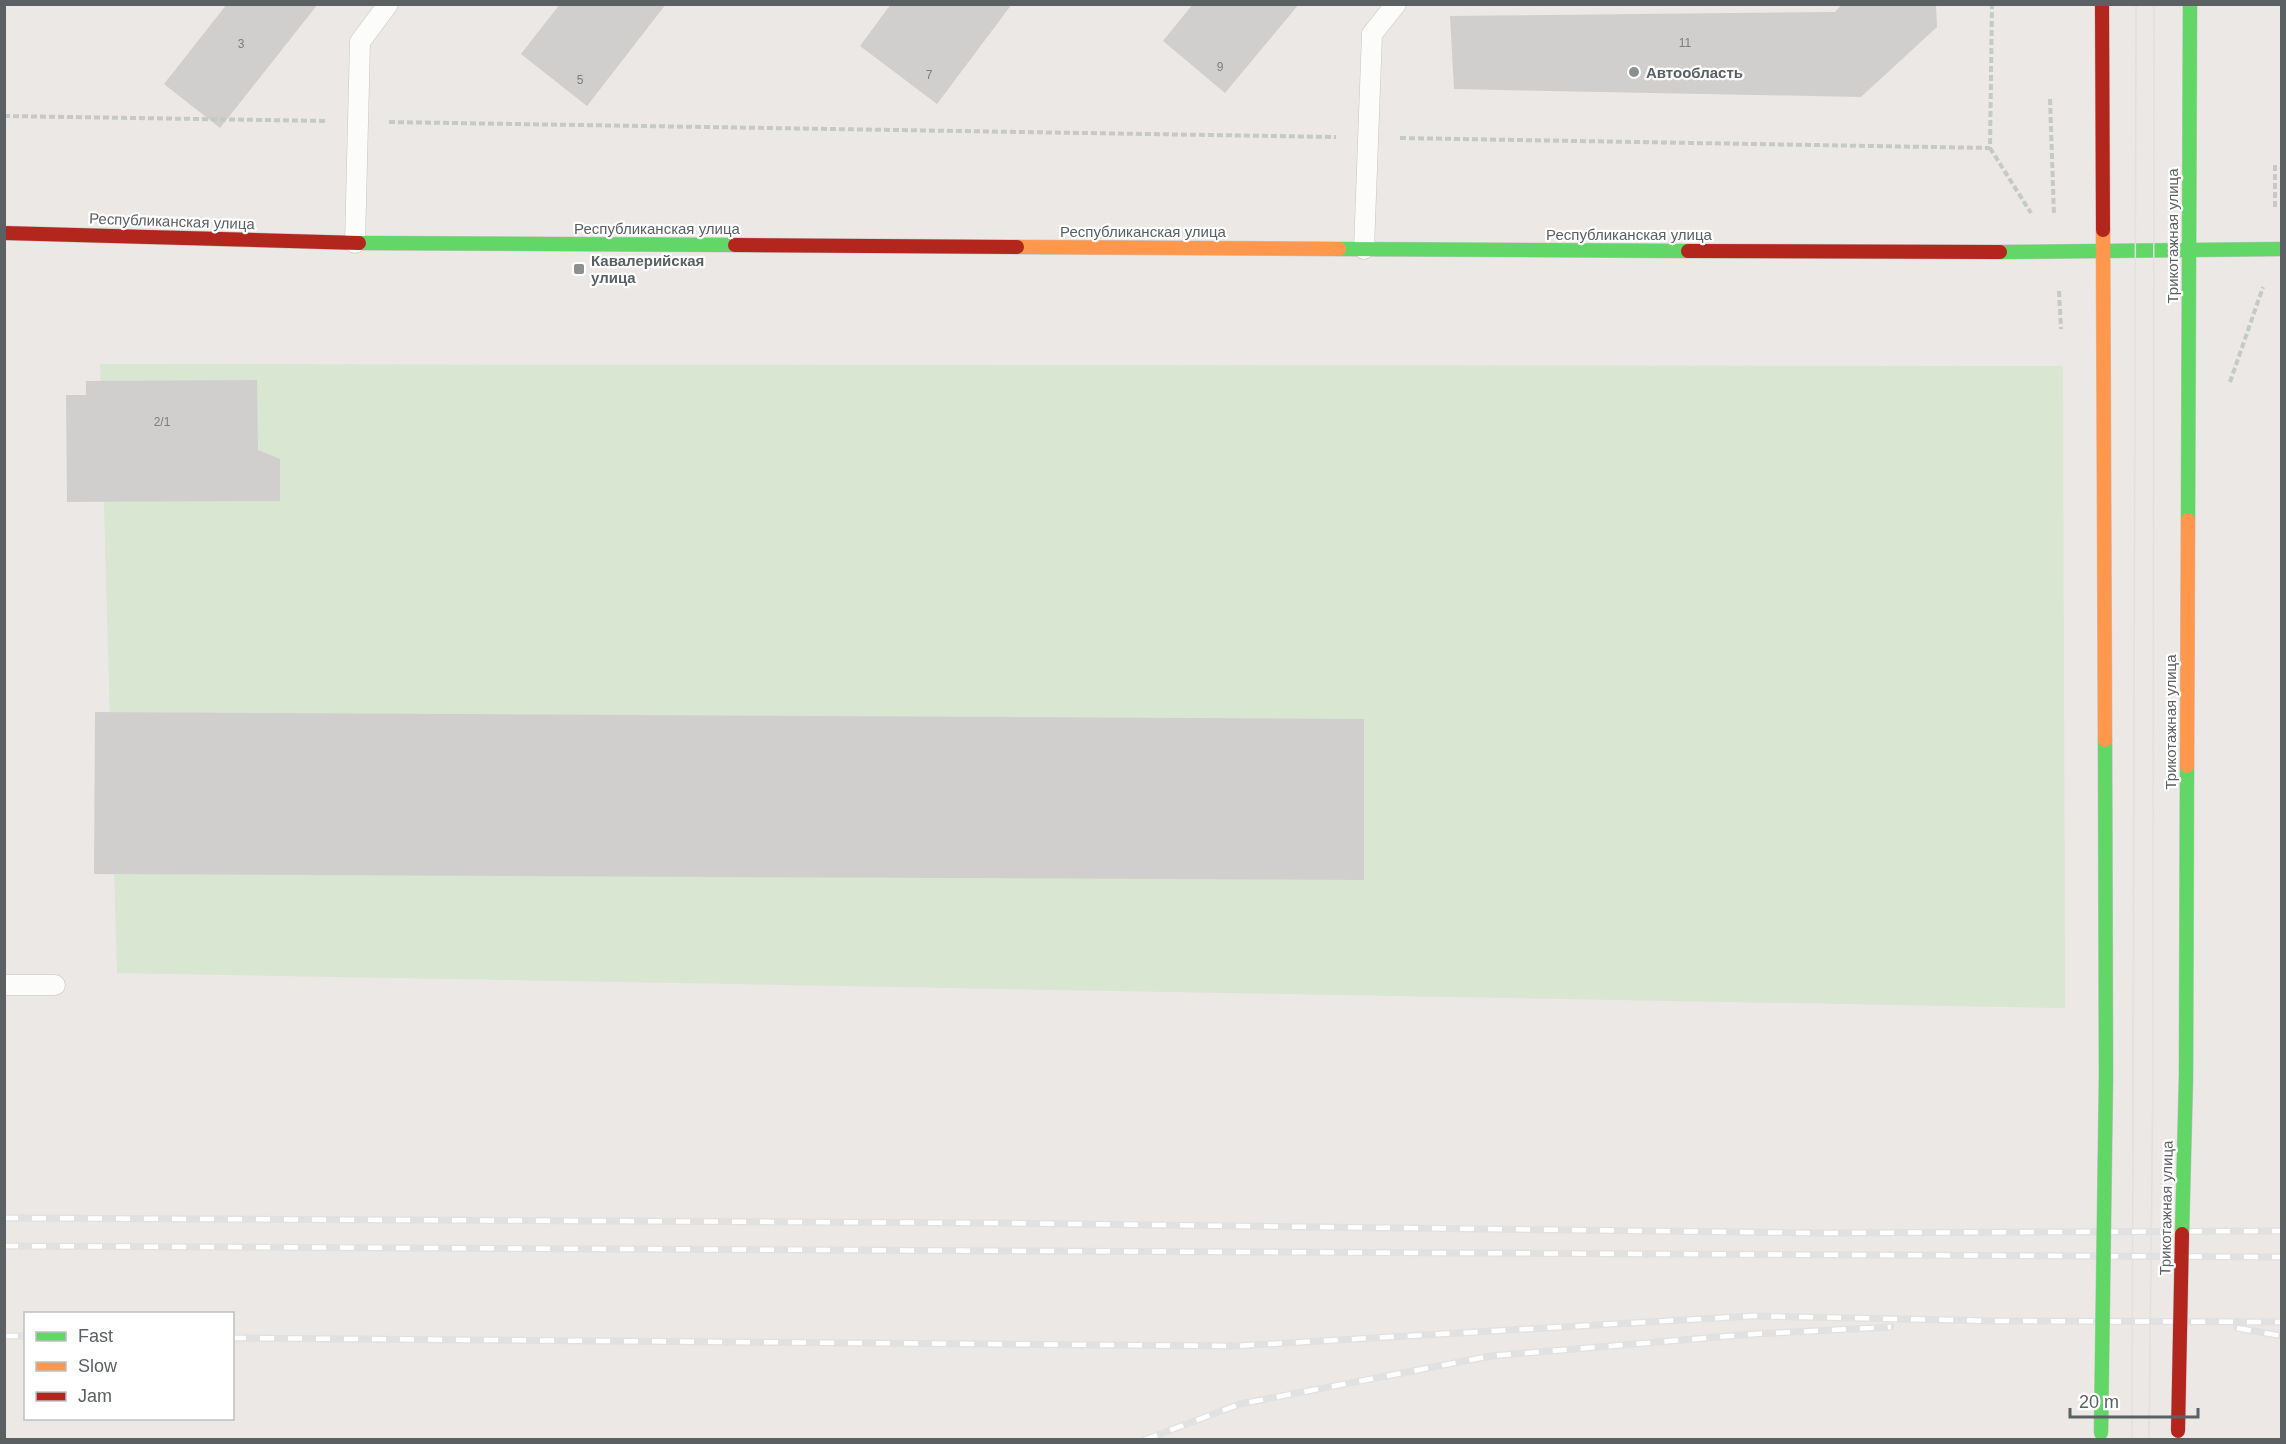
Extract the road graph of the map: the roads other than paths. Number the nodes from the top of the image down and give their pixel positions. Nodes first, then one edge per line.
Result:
1 (388, 4) edge
2 (1396, 4) edge
3 (2102, 4) edge
4 (2190, 4) edge
5 (4, 233) edge
6 (355, 243) junction
7 (1365, 249) junction
8 (2282, 249) edge
9 (2188, 251) junction
10 (2102, 253) junction
11 (4, 985) edge
12 (55, 985) dead end
13 (2178, 1435) edge
14 (2101, 1436) edge

1 - 6 lane
2 - 7 lane
3 - 10 main road
4 - 9 main road, Трикотажная улица
5 - 6 main road, Республиканская улица
6 - 7 main road, Республиканская улица
7 - 10 main road, Республиканская улица
8 - 9 main road, Республиканская улица
9 - 10 main road, Республиканская улица
9 - 13 main road, Трикотажная улица, bridge
10 - 14 main road, bridge
11 - 12 lane

